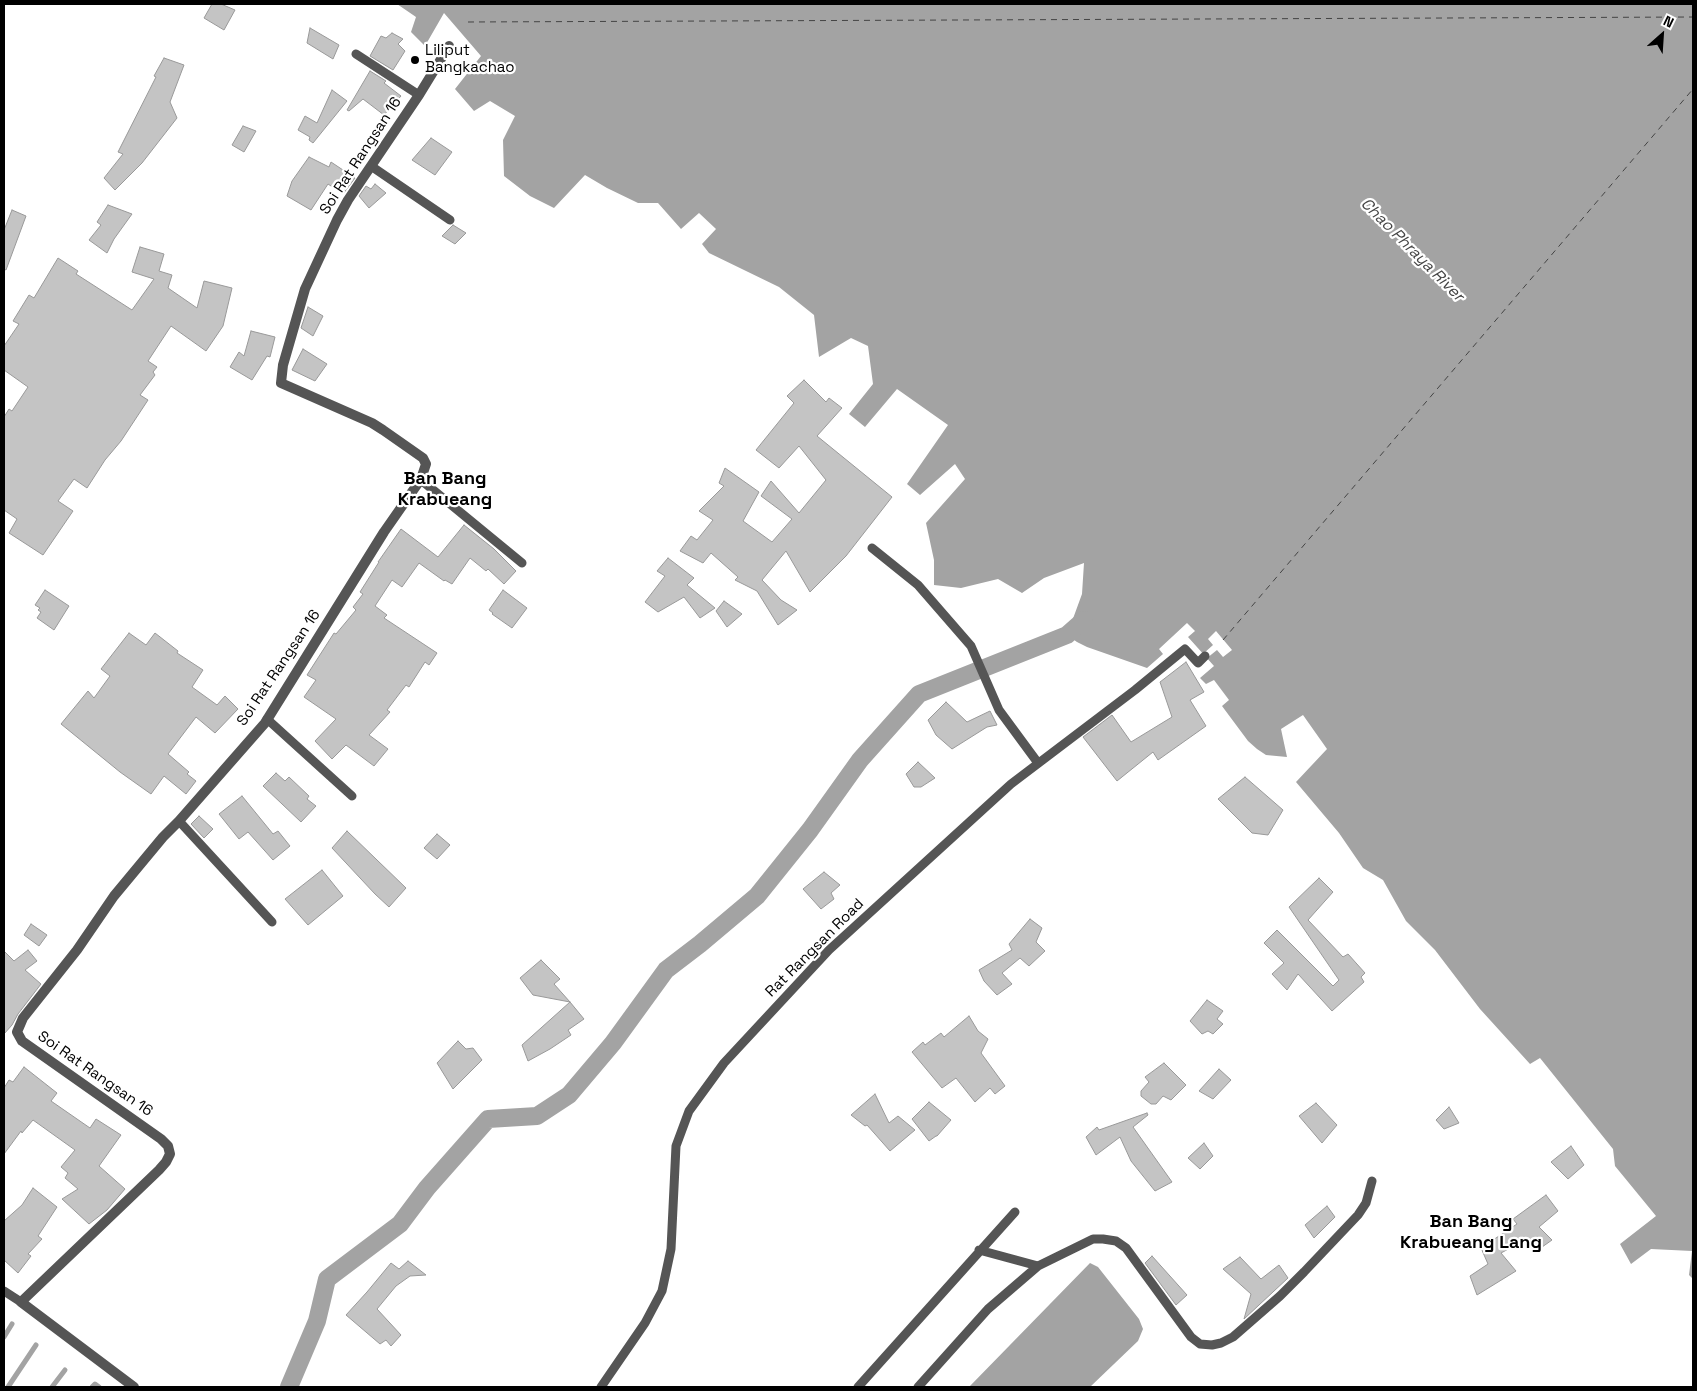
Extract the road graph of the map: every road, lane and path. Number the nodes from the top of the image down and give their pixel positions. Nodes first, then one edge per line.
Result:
1 (449, 46) dead end
2 (356, 54) dead end
3 (419, 95) junction
4 (371, 166) junction
5 (450, 220) dead end
6 (421, 480) junction
7 (872, 548) dead end
8 (522, 562) dead end
9 (1205, 656) dead end
10 (267, 719) junction
11 (1038, 763) junction
12 (352, 796) dead end
13 (179, 821) junction
14 (272, 922) dead end
15 (1372, 1180) dead end
16 (1014, 1212) dead end
17 (979, 1250) junction
18 (1038, 1266) junction
19 (4, 1291) edge
20 (21, 1302) junction
21 (134, 1387) edge
22 (601, 1387) edge
23 (858, 1387) edge
24 (918, 1387) edge

1 - 3 street, Soi Rat Rangsan 16
2 - 3 lane
3 - 4 street, Soi Rat Rangsan 16
4 - 5 lane
4 - 6 street, Soi Rat Rangsan 16
6 - 8 lane
6 - 10 street, Soi Rat Rangsan 16
7 - 11 lane
9 - 11 lane, Rat Rangsan Road
10 - 12 lane
10 - 13 street, Soi Rat Rangsan 16
11 - 22 lane, Rat Rangsan Road
13 - 14 lane
13 - 20 street, Soi Rat Rangsan 16
15 - 18 lane
16 - 17 lane
17 - 18 lane
17 - 23 lane
18 - 24 lane
19 - 20 lane
20 - 21 street

